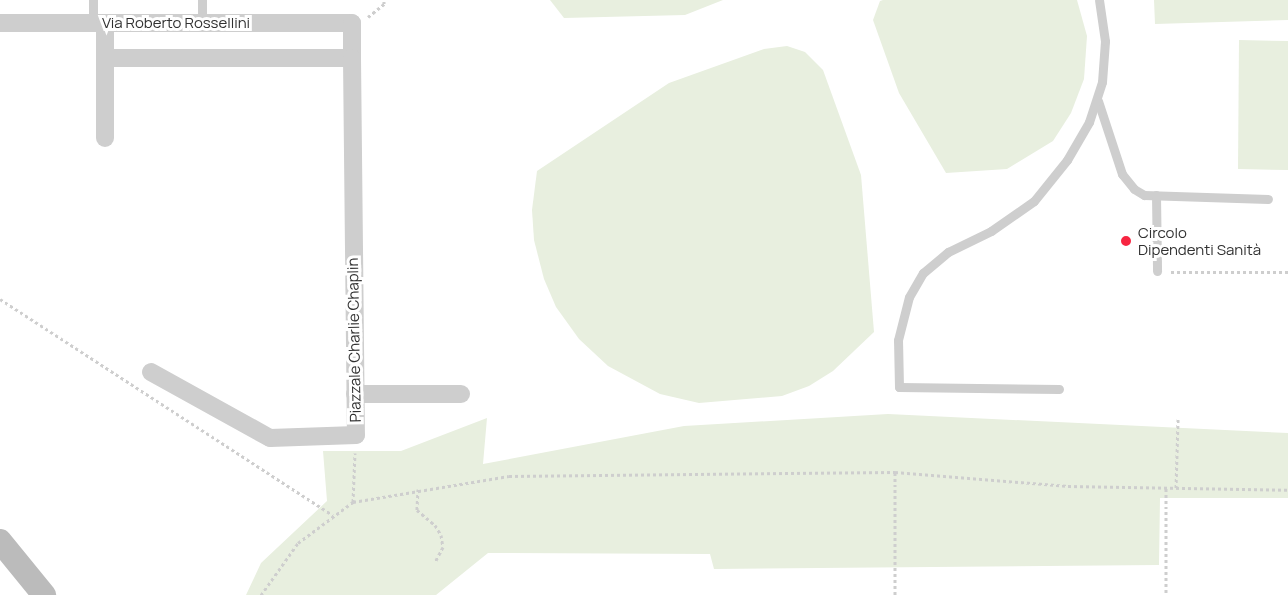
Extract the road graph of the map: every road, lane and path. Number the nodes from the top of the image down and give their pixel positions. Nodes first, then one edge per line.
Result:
1 (93, 0) edge
2 (202, 0) edge
3 (384, 0) edge
4 (1099, 0) edge
5 (0, 23) edge
6 (99, 23) junction
7 (202, 23) junction
8 (352, 23) junction
9 (105, 58) junction
10 (352, 58) junction
11 (1098, 101) junction
12 (105, 138) dead end
13 (1156, 195) junction
14 (1268, 199) dead end
15 (1157, 272) joint
16 (1288, 272) edge
17 (0, 298) edge
18 (151, 372) dead end
19 (1059, 389) dead end
20 (355, 394) junction
21 (461, 394) dead end
22 (1178, 419) dead end
23 (356, 435) junction
24 (895, 471) junction
25 (1166, 488) junction
26 (1176, 488) junction
27 (418, 489) junction
28 (1288, 490) edge
29 (353, 502) junction
30 (333, 514) junction
31 (0, 541) edge
32 (435, 562) dead end
33 (44, 595) edge
34 (261, 595) edge
35 (895, 595) edge
36 (1166, 595) edge

1 - 6 lane
2 - 7 lane
3 - 8 path
4 - 11 lane
5 - 6 street, Via Roberto Rossellini
6 - 7 street, Via Roberto Rossellini
6 - 9 street
7 - 8 street, Via Roberto Rossellini
8 - 10 street, Piazzale Charlie Chaplin
9 - 10 street
9 - 12 street
10 - 20 street, Piazzale Charlie Chaplin
11 - 13 lane
11 - 19 lane
13 - 14 lane
13 - 15 lane
15 - 16 path
17 - 30 path
18 - 23 street, Piazzale Charlie Chaplin
20 - 21 street
20 - 23 street, Piazzale Charlie Chaplin
22 - 26 path
23 - 29 path
24 - 25 path
24 - 27 path
24 - 35 path
25 - 26 path
25 - 36 path
26 - 28 path
27 - 29 path
27 - 32 path
29 - 30 path
30 - 34 path
31 - 33 street

